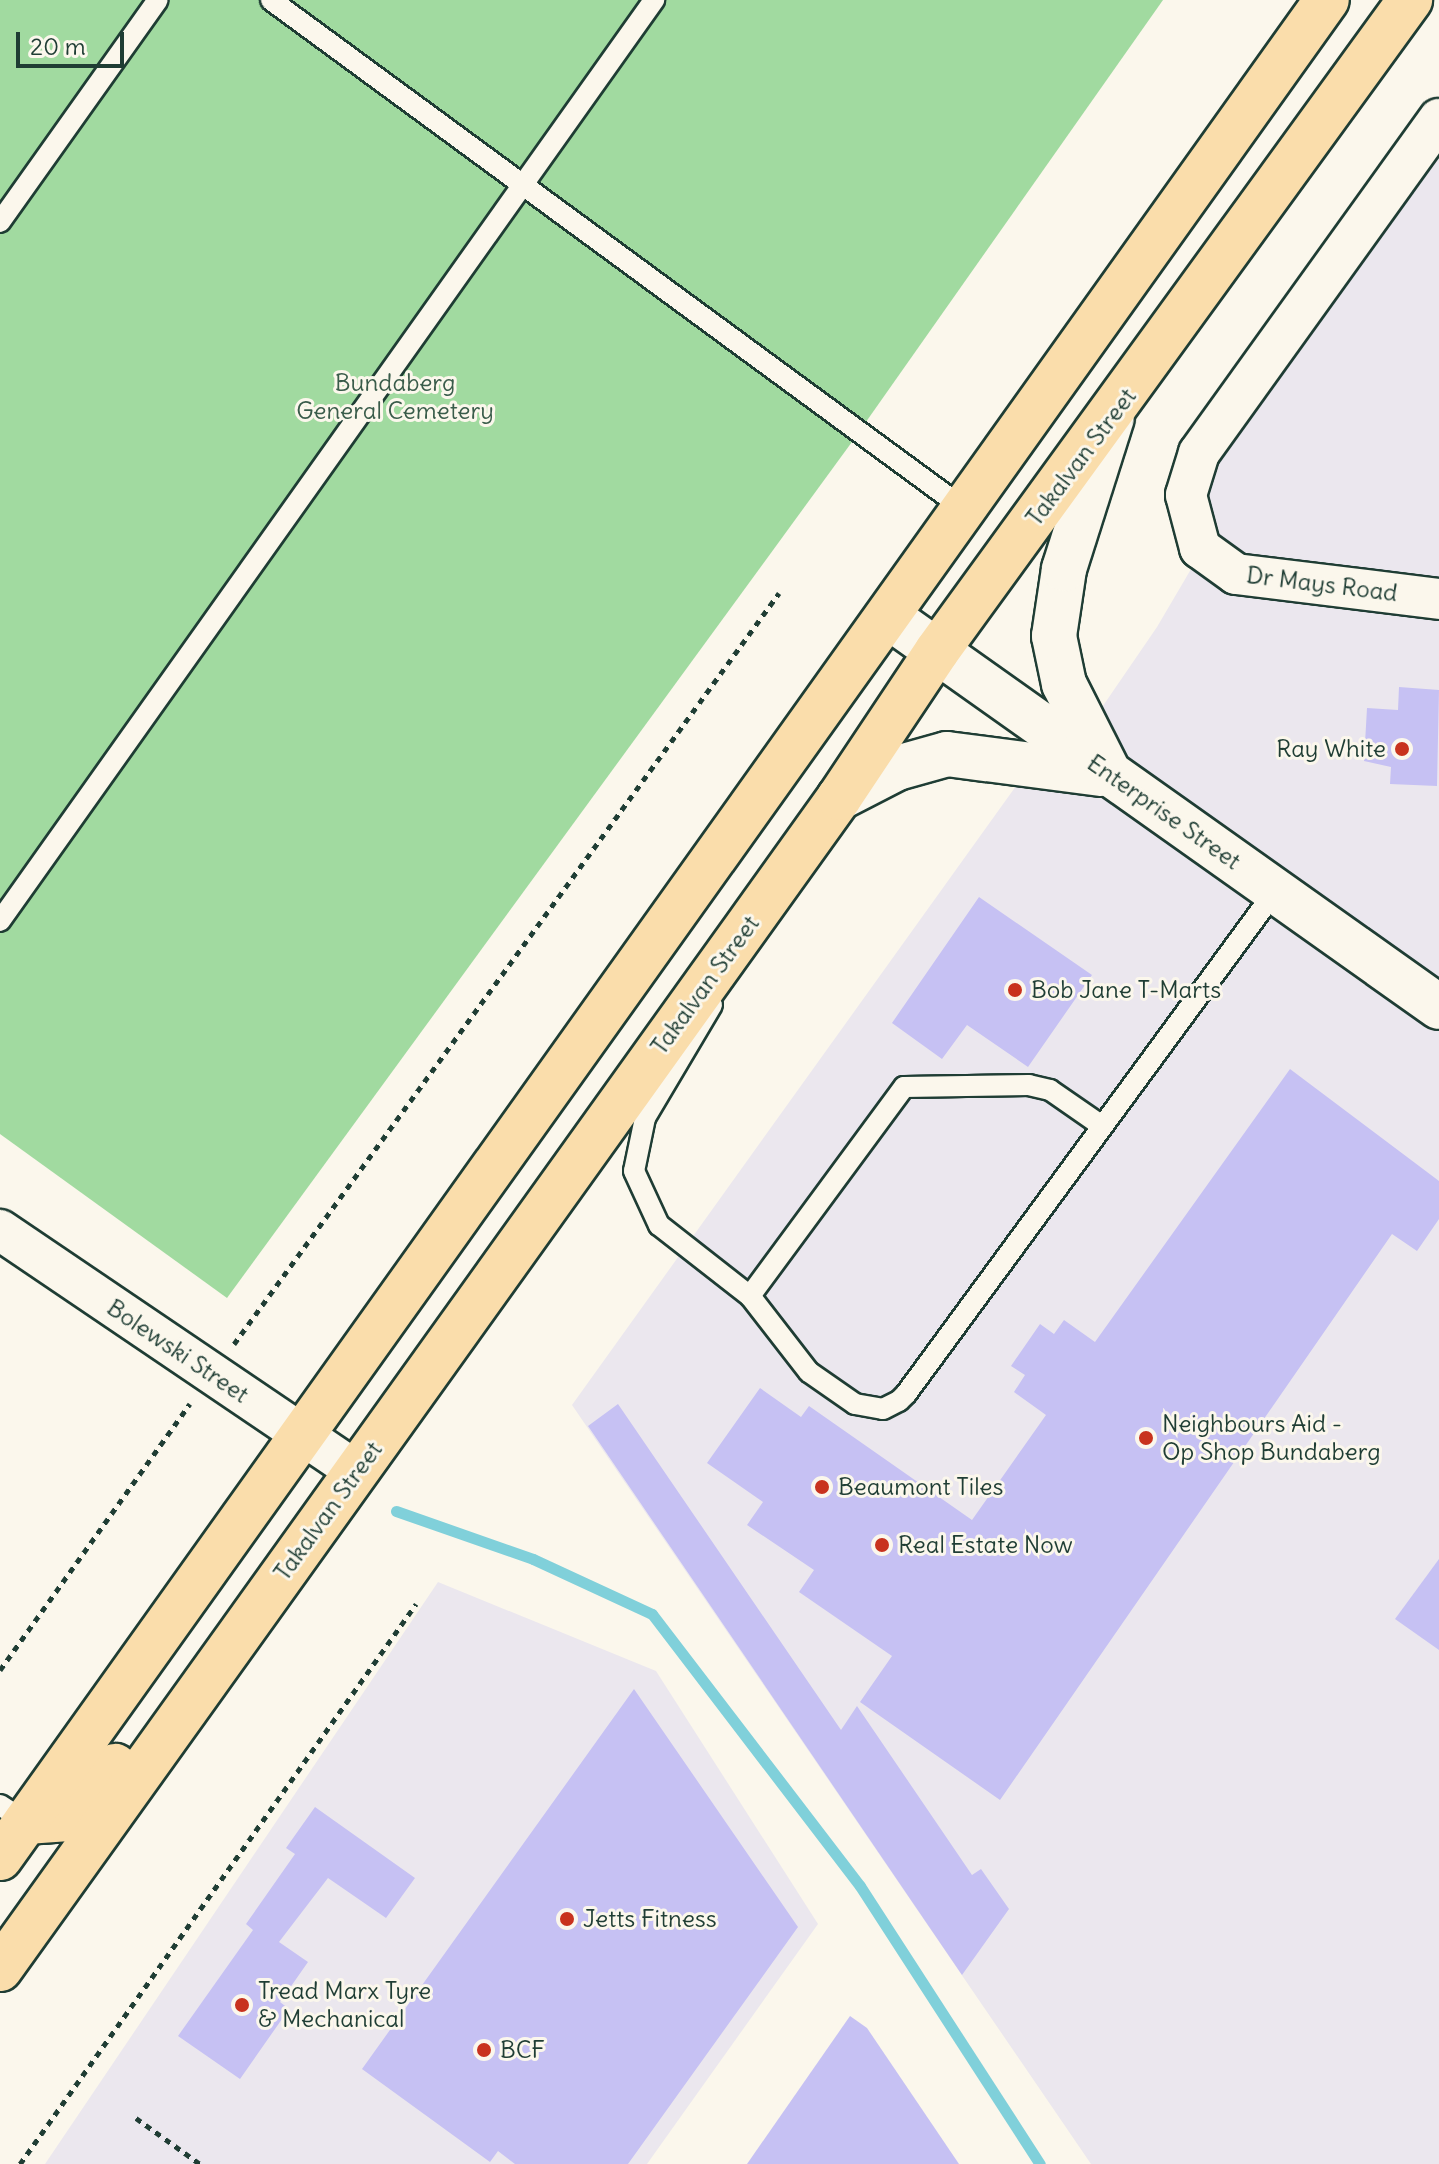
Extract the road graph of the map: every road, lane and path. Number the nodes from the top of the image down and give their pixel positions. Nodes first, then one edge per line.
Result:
1 (158, 0) edge
2 (271, 0) edge
3 (654, 0) edge
4 (1327, 0) edge
5 (1410, 0) edge
6 (1439, 119) edge
7 (523, 184) junction
8 (0, 222) edge
9 (1112, 418) junction
10 (963, 508) junction
11 (779, 593) dead end
12 (1439, 599) edge
13 (889, 617) junction
14 (937, 651) junction
15 (1111, 776) junction
16 (839, 798) junction
17 (1276, 890) junction
18 (0, 921) edge
19 (750, 922) junction
20 (1439, 1007) edge
21 (1102, 1126) junction
22 (0, 1230) edge
23 (750, 1296) junction
24 (211, 1375) junction
25 (302, 1435) junction
26 (356, 1471) junction
27 (416, 1604) dead end
28 (0, 1670) edge
29 (202, 1687) junction
30 (13, 1814) edge
31 (0, 1858) edge
32 (0, 1969) edge
33 (136, 2118) dead end
34 (20, 2164) edge
35 (200, 2164) edge

1 - 8 lane
2 - 7 lane
3 - 7 lane
4 - 10 highway
5 - 9 highway, Takalvan Street
6 - 12 street, Dr Mays Road
7 - 10 lane
7 - 18 lane
9 - 14 highway, Takalvan Street
9 - 15 street
10 - 13 highway
11 - 24 path
13 - 14 street, Enterprise Street
13 - 25 highway
14 - 15 street, Enterprise Street
14 - 16 highway, Takalvan Street
15 - 16 street
15 - 17 street, Enterprise Street
16 - 19 highway, Takalvan Street
17 - 20 street, Enterprise Street
17 - 21 lane
19 - 23 lane
19 - 26 highway, Takalvan Street
21 - 23 lane
21 - 23 lane
22 - 24 street, Bolewski Street
24 - 25 street, Bolewski Street
24 - 28 path
25 - 26 street, Bolewski Street
25 - 30 highway
26 - 29 highway, Takalvan Street
27 - 34 path
29 - 30 highway
29 - 32 highway, Takalvan Street
30 - 31 highway
33 - 35 path

